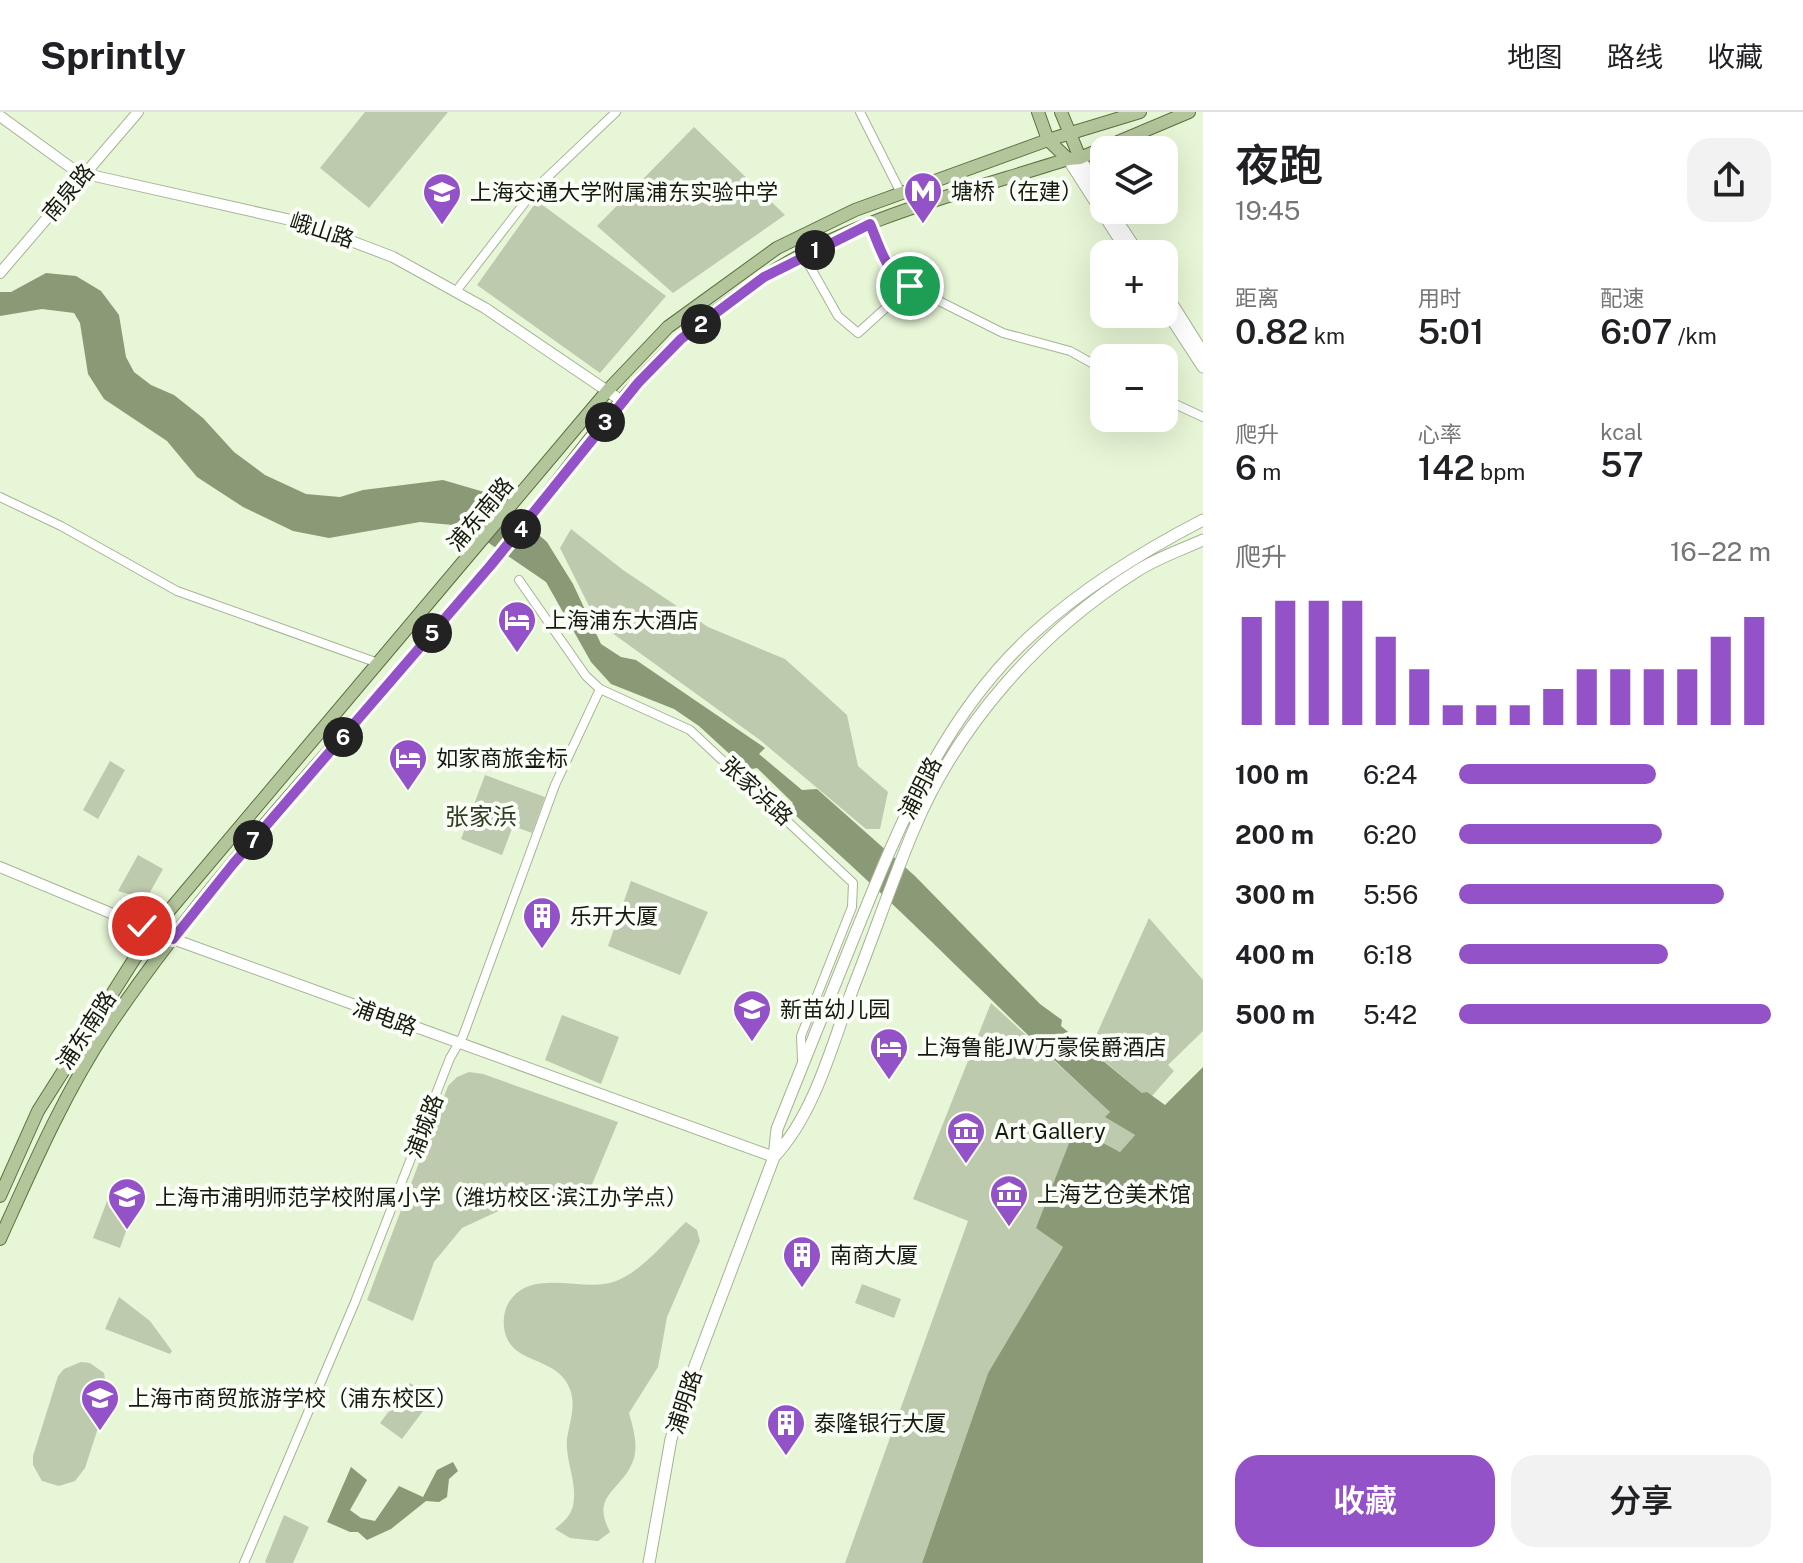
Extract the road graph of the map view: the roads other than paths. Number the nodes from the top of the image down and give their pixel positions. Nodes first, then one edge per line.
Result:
1 (138, 112) edge
2 (616, 112) edge
3 (860, 112) edge
4 (1038, 112) edge
5 (1061, 112) edge
6 (1140, 112) edge
7 (1189, 112) edge
8 (0, 116) edge
9 (1070, 136) junction
10 (1048, 140) junction
11 (1074, 159) junction
12 (83, 174) junction
13 (1090, 181) edge
14 (901, 193) junction
15 (870, 224) junction
16 (1121, 240) edge
17 (804, 256) junction
18 (0, 273) edge
19 (910, 286) junction
20 (457, 290) junction
21 (1178, 313) edge
22 (1178, 328) edge
23 (1203, 353) edge
24 (1090, 362) edge
25 (1203, 367) edge
26 (608, 390) junction
27 (622, 401) junction
28 (1178, 405) edge
29 (1203, 417) edge
30 (0, 497) edge
31 (1203, 520) edge
32 (1203, 540) edge
33 (519, 580) dead end
34 (378, 663) junction
35 (600, 689) junction
36 (0, 867) edge
37 (152, 931) junction
38 (173, 939) junction
39 (459, 1044) junction
40 (802, 1066) junction
41 (774, 1157) junction
42 (0, 1196) edge
43 (0, 1239) edge
44 (244, 1563) edge
45 (649, 1563) edge

1 - 12 street, 南泉路
2 - 20 street
3 - 14 street
4 - 10 main road
5 - 9 main road
6 - 9 main road, 浦东南路
7 - 11 main road, 浦东南路
8 - 12 street, 峨山路
9 - 10 main road, 浦东南路
9 - 11 main road
10 - 11 main road
10 - 14 main road, 浦东南路
11 - 13 main road
11 - 15 main road, 浦东南路
11 - 16 main road
12 - 18 street, 南泉路
12 - 20 street, 峨山路
14 - 26 main road, 浦东南路
15 - 17 main road, 浦东南路
15 - 19 street
17 - 19 street
17 - 27 main road, 浦东南路
19 - 24 street
20 - 26 street, 峨山路
21 - 23 main road
22 - 25 main road
26 - 27 street, 峨山路
26 - 34 main road, 浦东南路
27 - 38 main road, 浦东南路
28 - 29 street
30 - 34 street
31 - 40 main road, 浦明路
32 - 41 main road, 浦明路
33 - 35 street, 张家浜路
34 - 37 main road, 浦东南路
35 - 39 street, 浦城路
35 - 40 street, 张家浜路
36 - 37 street, 浦电路
37 - 38 street, 浦电路
37 - 42 main road, 浦东南路
38 - 39 street, 浦电路
38 - 43 main road, 浦东南路
39 - 41 street, 浦电路
39 - 44 street, 浦城路
40 - 41 main road, 浦明路
41 - 45 main road, 浦明路

